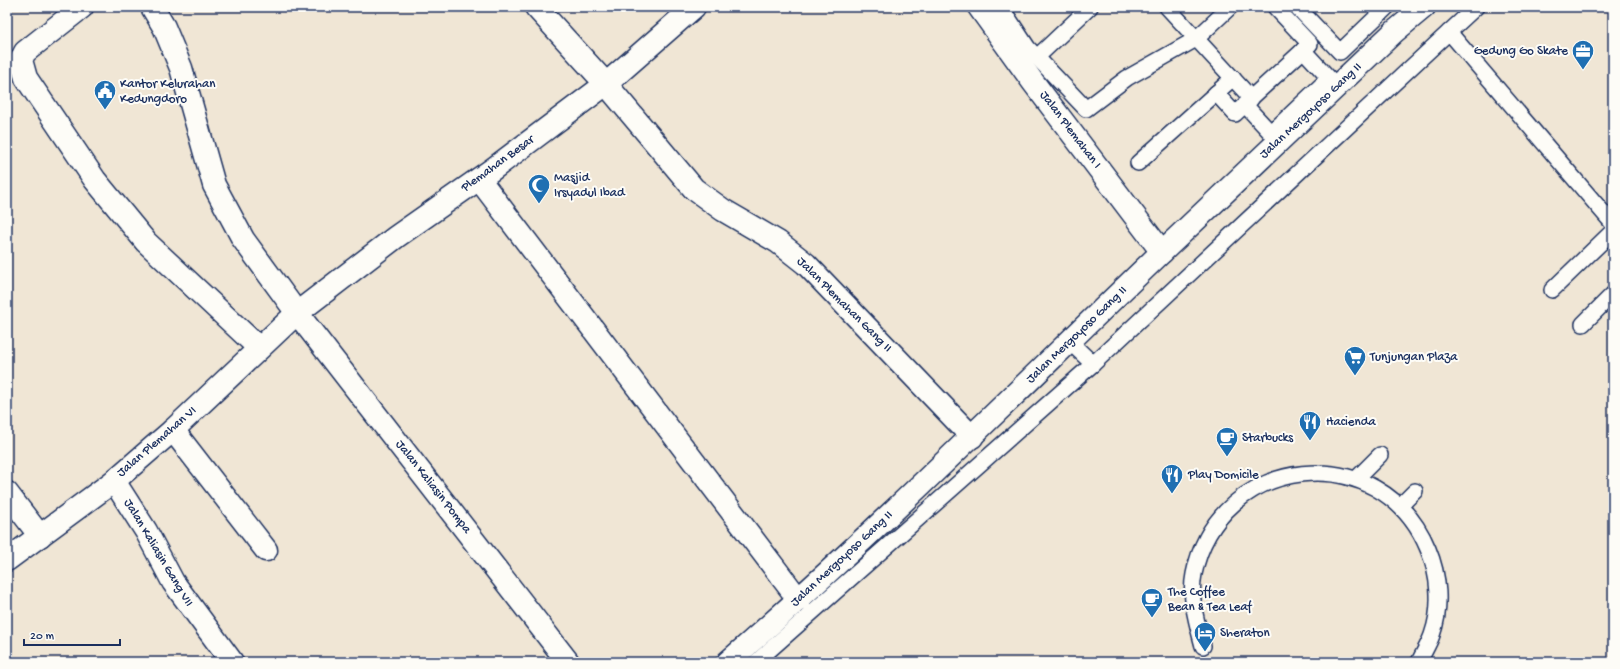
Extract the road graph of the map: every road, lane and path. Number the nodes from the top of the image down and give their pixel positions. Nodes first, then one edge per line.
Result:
1 (82, 7) edge
2 (152, 7) edge
3 (536, 7) edge
4 (694, 7) edge
5 (979, 7) edge
6 (1001, 7) edge
7 (1090, 7) edge
8 (1166, 7) edge
9 (1230, 7) edge
10 (1275, 7) edge
11 (1297, 7) edge
12 (1387, 7) edge
13 (1424, 7) edge
14 (1476, 7) edge
15 (1449, 32) junction
16 (1196, 38) junction
17 (1303, 50) junction
18 (1037, 57) junction
19 (1233, 78) junction
20 (606, 84) junction
21 (1216, 94) junction
22 (1248, 102) junction
23 (1138, 163) dead end
24 (479, 179) junction
25 (1613, 224) edge
26 (1613, 231) edge
27 (1162, 252) junction
28 (1552, 290) dead end
29 (1613, 294) edge
30 (297, 313) junction
31 (1583, 324) dead end
32 (1070, 342) junction
33 (259, 348) junction
34 (1093, 364) junction
35 (173, 430) junction
36 (972, 437) junction
37 (1380, 455) dead end
38 (1356, 479) junction
39 (114, 481) junction
40 (1415, 491) dead end
41 (7, 493) edge
42 (1400, 506) junction
43 (40, 536) junction
44 (266, 550) dead end
45 (7, 560) edge
46 (798, 600) junction
47 (1203, 646) dead end
48 (232, 662) edge
49 (568, 662) edge
50 (728, 662) edge
51 (756, 662) edge
52 (1419, 662) edge

1 - 33 street
2 - 30 street, Jalan Kaliasin Pompa
3 - 20 street, Jalan Plemahan Gang II
4 - 20 street, Plemahan Besar
5 - 27 street, Jalan Plemahan I
6 - 18 lane
7 - 18 lane
8 - 16 lane
9 - 16 lane
10 - 17 lane
11 - 12 lane
13 - 27 street, Jalan Mergoyoso Gang II
14 - 15 lane
15 - 25 lane
15 - 34 lane
16 - 18 lane
16 - 19 lane
17 - 22 lane
17 - 22 lane
19 - 21 lane
19 - 22 lane
20 - 24 street, Plemahan Besar
20 - 36 street, Jalan Plemahan Gang II
21 - 22 lane
21 - 23 lane
24 - 30 street, Plemahan Besar
24 - 46 street
26 - 28 lane
27 - 32 street, Jalan Mergoyoso Gang II
29 - 31 lane
30 - 33 street, Jalan Plemahan VI
30 - 49 street, Jalan Kaliasin Pompa
32 - 34 lane
32 - 36 street, Jalan Mergoyoso Gang II
33 - 35 street, Jalan Plemahan VI
34 - 51 lane
35 - 39 street, Jalan Plemahan VI
35 - 44 street
36 - 46 street, Jalan Mergoyoso Gang II
37 - 38 lane
38 - 42 lane
38 - 47 lane
39 - 43 street, Jalan Plemahan VI
39 - 48 street, Jalan Kaliasin Gang VII
40 - 42 lane
41 - 43 street
42 - 52 lane
43 - 45 street, Jalan Plemahan VI
46 - 50 street, Jalan Mergoyoso Gang II

